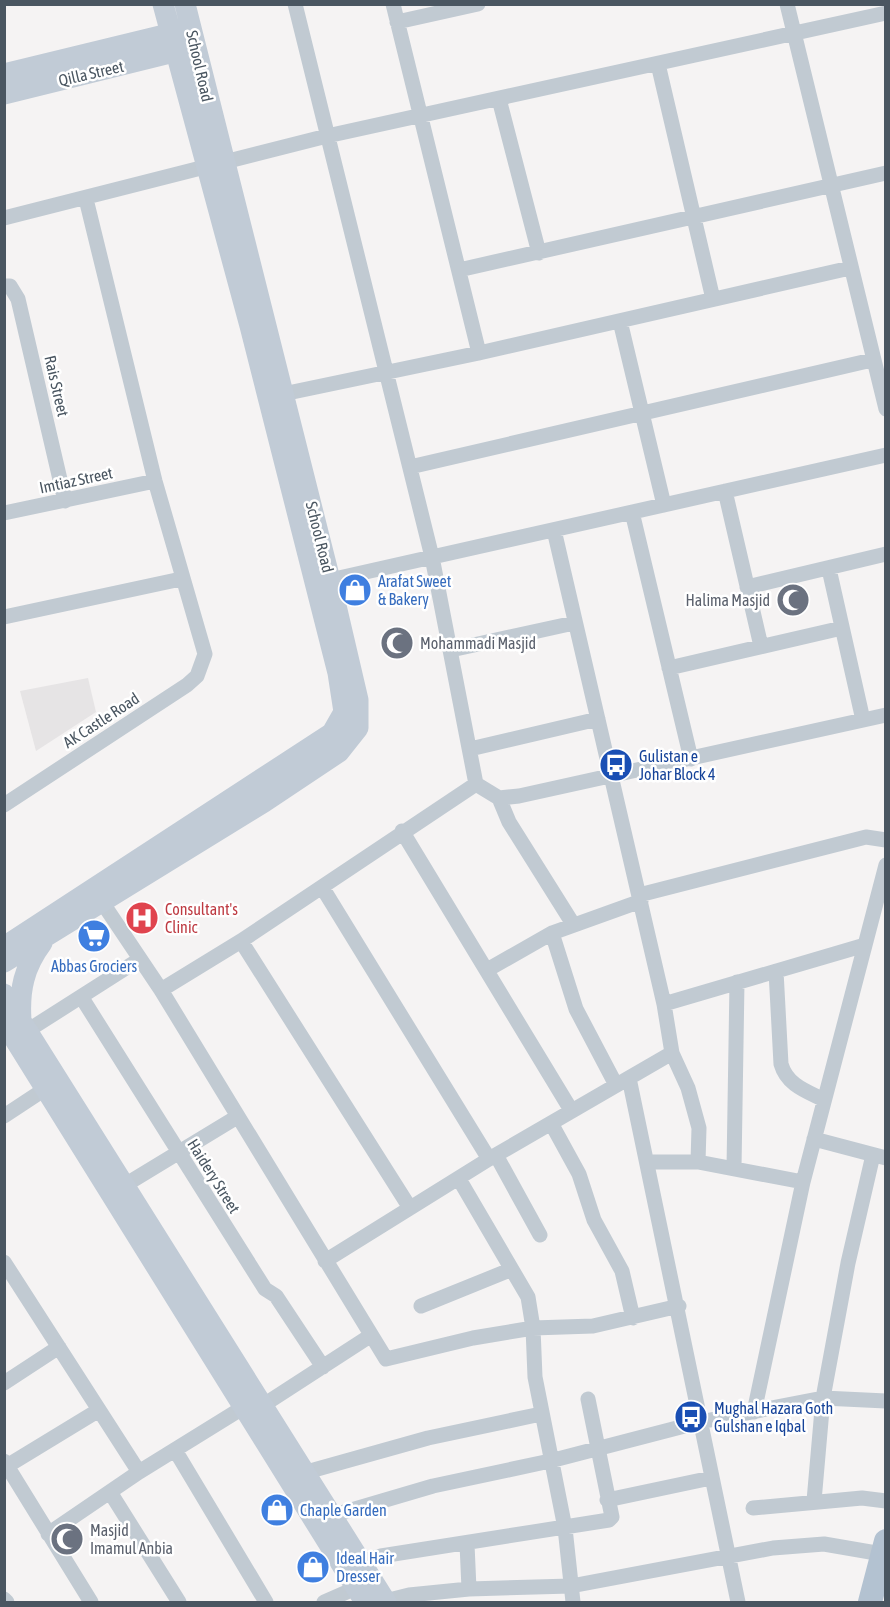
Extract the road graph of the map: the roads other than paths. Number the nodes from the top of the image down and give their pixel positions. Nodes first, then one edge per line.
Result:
1 (164, 4) edge
2 (185, 4) edge
3 (295, 4) edge
4 (393, 4) edge
5 (478, 4) edge
6 (787, 4) edge
7 (885, 13) edge
8 (397, 22) junction
9 (794, 34) junction
10 (183, 40) junction
11 (658, 64) junction
12 (4, 74) edge
13 (4, 94) edge
14 (499, 99) junction
15 (420, 117) junction
16 (327, 136) junction
17 (215, 164) junction
18 (885, 173) edge
19 (831, 184) junction
20 (86, 198) junction
21 (694, 217) junction
22 (4, 218) edge
23 (539, 253) junction
24 (850, 268) junction
25 (459, 270) junction
26 (4, 286) edge
27 (713, 299) junction
28 (620, 321) junction
29 (479, 353) junction
30 (872, 360) junction
31 (386, 371) junction
32 (283, 394) junction
33 (885, 409) edge
34 (642, 413) junction
35 (885, 455) edge
36 (410, 466) junction
37 (154, 481) junction
38 (725, 491) junction
39 (66, 501) junction
40 (664, 505) junction
41 (632, 512) junction
42 (4, 513) edge
43 (554, 530) junction
44 (885, 555) edge
45 (432, 557) junction
46 (829, 569) junction
47 (181, 579) junction
48 (330, 580) junction
49 (747, 587) junction
50 (4, 617) edge
51 (574, 623) junction
52 (842, 628) junction
53 (761, 646) junction
54 (451, 650) junction
55 (340, 652) junction
56 (669, 668) junction
57 (885, 715) edge
58 (598, 719) junction
59 (863, 720) junction
60 (470, 749) junction
61 (691, 759) junction
62 (612, 775) junction
63 (476, 784) junction
64 (499, 798) junction
65 (4, 805) edge
66 (402, 831) junction
67 (885, 840) edge
68 (885, 865) edge
69 (322, 887) junction
70 (640, 898) junction
71 (102, 902) junction
72 (64, 916) junction
73 (573, 924) junction
74 (552, 933) junction
75 (46, 938) junction
76 (241, 941) junction
77 (865, 945) junction
78 (4, 946) edge
79 (140, 959) junction
80 (4, 962) edge
81 (487, 970) junction
82 (776, 971) junction
83 (737, 982) junction
84 (160, 990) junction
85 (4, 994) edge
86 (82, 998) junction
87 (664, 1004) junction
88 (18, 1024) edge
89 (672, 1053) junction
90 (623, 1081) junction
91 (45, 1089) junction
92 (824, 1100) junction
93 (571, 1110) junction
94 (4, 1116) edge
95 (237, 1117) junction
96 (551, 1123) junction
97 (814, 1139) junction
98 (178, 1152) junction
99 (879, 1156) edge
100 (493, 1157) junction
101 (648, 1162) junction
102 (698, 1162) junction
103 (734, 1168) junction
104 (459, 1179) junction
105 (803, 1182) junction
106 (125, 1185) junction
107 (410, 1208) junction
108 (540, 1235) dead end
109 (326, 1261) junction
110 (4, 1262) edge
111 (510, 1270) junction
112 (421, 1306) dead end
113 (679, 1306) junction
114 (633, 1318) junction
115 (533, 1328) junction
116 (369, 1336) junction
117 (59, 1347) junction
118 (323, 1367) junction
119 (4, 1383) edge
120 (824, 1398) junction
121 (588, 1399) dead end
122 (885, 1401) edge
123 (253, 1407) junction
124 (99, 1410) junction
125 (754, 1412) junction
126 (542, 1414) junction
127 (700, 1422) junction
128 (597, 1448) junction
129 (175, 1450) junction
130 (550, 1461) junction
131 (6, 1464) edge
132 (139, 1472) junction
133 (303, 1473) junction
134 (711, 1478) junction
135 (10, 1486) edge
136 (110, 1492) junction
137 (606, 1500) junction
138 (814, 1501) junction
139 (885, 1501) edge
140 (753, 1508) dead end
141 (331, 1516) junction
142 (565, 1528) junction
143 (48, 1534) junction
144 (467, 1544) junction
145 (884, 1548) edge
146 (729, 1558) junction
147 (360, 1562) junction
148 (571, 1586) junction
149 (469, 1589) junction
150 (4, 1599) edge
151 (373, 1599) edge
152 (7, 1602) edge
153 (91, 1602) edge
154 (179, 1602) edge
155 (266, 1602) edge
156 (324, 1602) edge
157 (573, 1602) edge
158 (738, 1602) edge
159 (870, 1602) edge

1 - 10 street
2 - 10 street, School Road
3 - 16 street
4 - 8 street
5 - 8 street
6 - 9 street
7 - 9 street
8 - 15 street
9 - 11 street
9 - 19 street
10 - 12 street, Qilla Street
10 - 13 street, Qilla Street
10 - 17 street, School Road
11 - 14 street
11 - 21 street
14 - 15 street
14 - 23 street
15 - 16 street
15 - 25 street
16 - 17 street
16 - 31 street
17 - 20 street
17 - 32 street, School Road
17 - 55 street, School Road
18 - 19 street
19 - 21 street
19 - 24 street
20 - 22 street
20 - 37 street
21 - 23 street
21 - 27 street
23 - 25 street
24 - 27 street
24 - 30 street
25 - 29 street
26 - 39 street, Rais Street
27 - 28 street
28 - 29 street
28 - 34 street
29 - 31 street
30 - 33 street
30 - 34 street
31 - 32 street
31 - 36 street
32 - 48 street, School Road
34 - 36 street
34 - 40 street
35 - 38 street
36 - 45 street
37 - 39 street, Imtiaz Street
37 - 47 street
38 - 40 street
38 - 49 street
39 - 42 street, Imtiaz Street
40 - 41 street
41 - 43 street
41 - 56 street
43 - 45 street
43 - 51 street
44 - 46 street
45 - 48 street
45 - 54 street
46 - 49 street
46 - 52 street
47 - 50 street
47 - 65 street, AK Castle Road
48 - 55 street, School Road
49 - 53 street
51 - 54 street
51 - 58 street
52 - 53 street
52 - 59 street
53 - 56 street
54 - 60 street
55 - 71 street, School Road
55 - 72 street, School Road
56 - 61 street
57 - 59 street
58 - 60 street
58 - 62 street
59 - 61 street
60 - 63 street
61 - 62 street
62 - 64 street
62 - 70 street
63 - 64 street
63 - 66 street
64 - 73 street
66 - 69 street
66 - 81 street
67 - 70 street
68 - 77 street
69 - 76 street
69 - 100 street
70 - 73 street
70 - 87 street
71 - 72 street, School Road
71 - 79 street
72 - 75 street, School Road
72 - 78 street, School Road
73 - 74 street
74 - 81 street
74 - 90 street
75 - 80 street, School Road
75 - 88 street
76 - 84 street
76 - 107 street
77 - 82 street
77 - 92 street
79 - 84 street
79 - 86 street
81 - 93 street
82 - 83 street
82 - 92 street
83 - 87 street
83 - 103 street
84 - 95 street
85 - 88 street
86 - 88 street
86 - 98 street, Haidery Street
87 - 89 street
88 - 91 street
88 - 106 street
89 - 90 street
89 - 102 street
90 - 93 street
90 - 101 street
91 - 94 street
91 - 123 street
92 - 97 street
93 - 96 street
95 - 98 street
95 - 109 street
96 - 100 street
96 - 114 street
97 - 99 street
97 - 105 street
98 - 106 street
98 - 118 street, Haidery Street
99 - 120 street
100 - 104 street
100 - 108 street
101 - 102 street
101 - 113 street
102 - 103 street
103 - 105 street
104 - 107 street
104 - 111 street
105 - 125 street
106 - 123 street
107 - 109 street
109 - 116 street
110 - 117 street
111 - 112 street
111 - 115 street
113 - 114 street
113 - 127 street
114 - 115 street
115 - 116 street
115 - 126 street
116 - 118 street
117 - 119 street
117 - 124 street
118 - 123 street
120 - 122 street
120 - 125 street
120 - 138 street
121 - 128 street
123 - 129 street
123 - 133 street
123 - 151 street
124 - 131 street
124 - 132 street
125 - 127 street
126 - 130 street
126 - 133 street
127 - 128 street
127 - 134 street
128 - 130 street
128 - 137 street
129 - 132 street
129 - 155 street
130 - 141 street
130 - 142 street
131 - 135 street
132 - 136 street
133 - 141 street
134 - 137 street
134 - 146 street
135 - 143 street
136 - 143 street
136 - 154 street
137 - 142 street
138 - 139 street
138 - 140 street
141 - 147 street
142 - 144 street
142 - 148 street
143 - 153 street
144 - 147 street
144 - 149 street
145 - 146 street
145 - 159 main road
146 - 148 street
146 - 158 street
147 - 151 street
148 - 149 street
148 - 157 street
149 - 151 street
150 - 152 street
151 - 156 street

